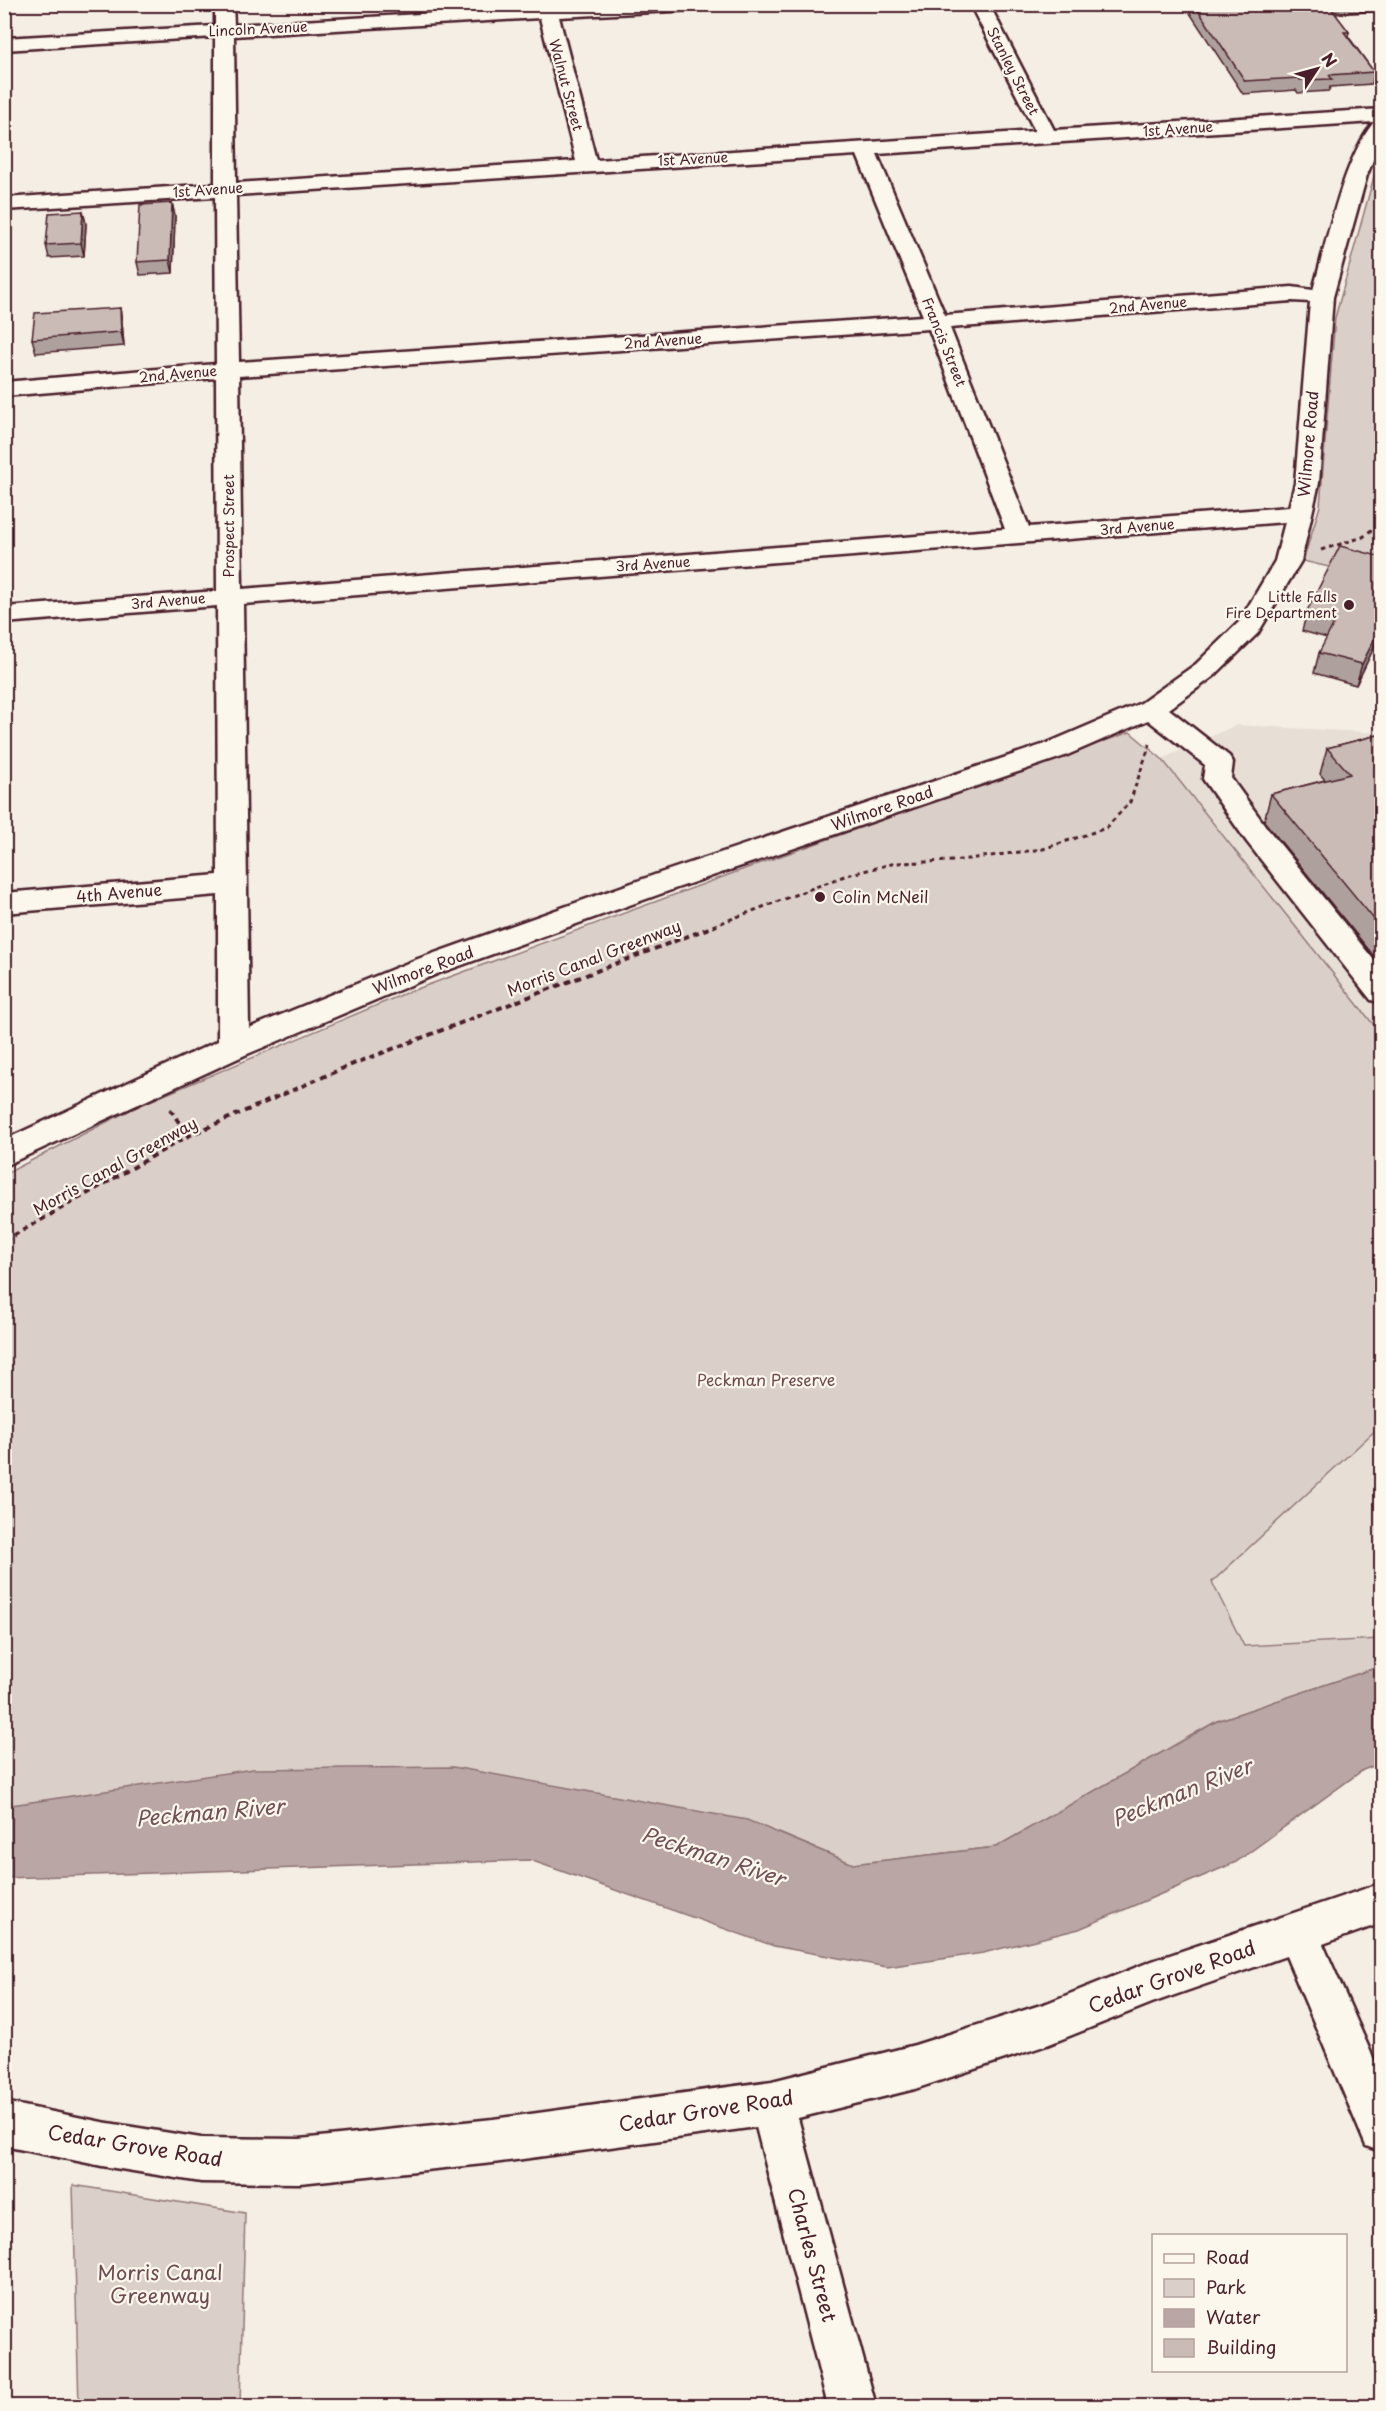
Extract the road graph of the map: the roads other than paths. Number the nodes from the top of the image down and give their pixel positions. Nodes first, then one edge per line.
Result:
1 (224, 4) edge
2 (691, 4) edge
3 (979, 4) edge
4 (546, 9) edge
5 (225, 31) junction
6 (4, 44) edge
7 (1382, 115) edge
8 (1382, 124) edge
9 (1048, 138) junction
10 (865, 150) junction
11 (587, 165) junction
12 (225, 189) junction
13 (4, 204) edge
14 (1322, 297) junction
15 (937, 322) junction
16 (228, 370) junction
17 (4, 389) edge
18 (1301, 513) junction
19 (1020, 536) junction
20 (230, 596) junction
21 (4, 615) edge
22 (1159, 716) junction
23 (233, 884) junction
24 (4, 903) edge
25 (1382, 992) edge
26 (234, 1047) junction
27 (4, 1154) edge
28 (1382, 1903) edge
29 (1296, 1931) junction
30 (772, 2103) junction
31 (4, 2124) edge
32 (1382, 2130) edge
33 (852, 2406) edge

1 - 5 street, Prospect Street
2 - 4 street, Lincoln Avenue
3 - 9 street, Stanley Street
4 - 5 street, Lincoln Avenue
4 - 11 street, Walnut Street
5 - 6 street, Lincoln Avenue
5 - 12 street, Prospect Street
7 - 9 street, 1st Avenue
8 - 14 street, Wilmore Road
9 - 10 street, 1st Avenue
10 - 11 street, 1st Avenue
10 - 15 street, Francis Street
11 - 12 street, 1st Avenue
12 - 13 street, 1st Avenue
12 - 16 street, Prospect Street
14 - 15 street, 2nd Avenue
14 - 18 street, Wilmore Road
15 - 16 street, 2nd Avenue
15 - 19 street, Francis Street
16 - 17 street, 2nd Avenue
16 - 20 street, Prospect Street
18 - 19 street, 3rd Avenue
18 - 22 street, Wilmore Road
19 - 20 street, 3rd Avenue
20 - 21 street, 3rd Avenue
20 - 23 street, Prospect Street
22 - 25 street
22 - 26 street, Wilmore Road
23 - 24 street, 4th Avenue
23 - 26 street, Prospect Street
26 - 27 street, Wilmore Road
28 - 29 street, Cedar Grove Road
29 - 30 street, Cedar Grove Road
29 - 32 street
30 - 31 street, Cedar Grove Road
30 - 33 street, Charles Street

